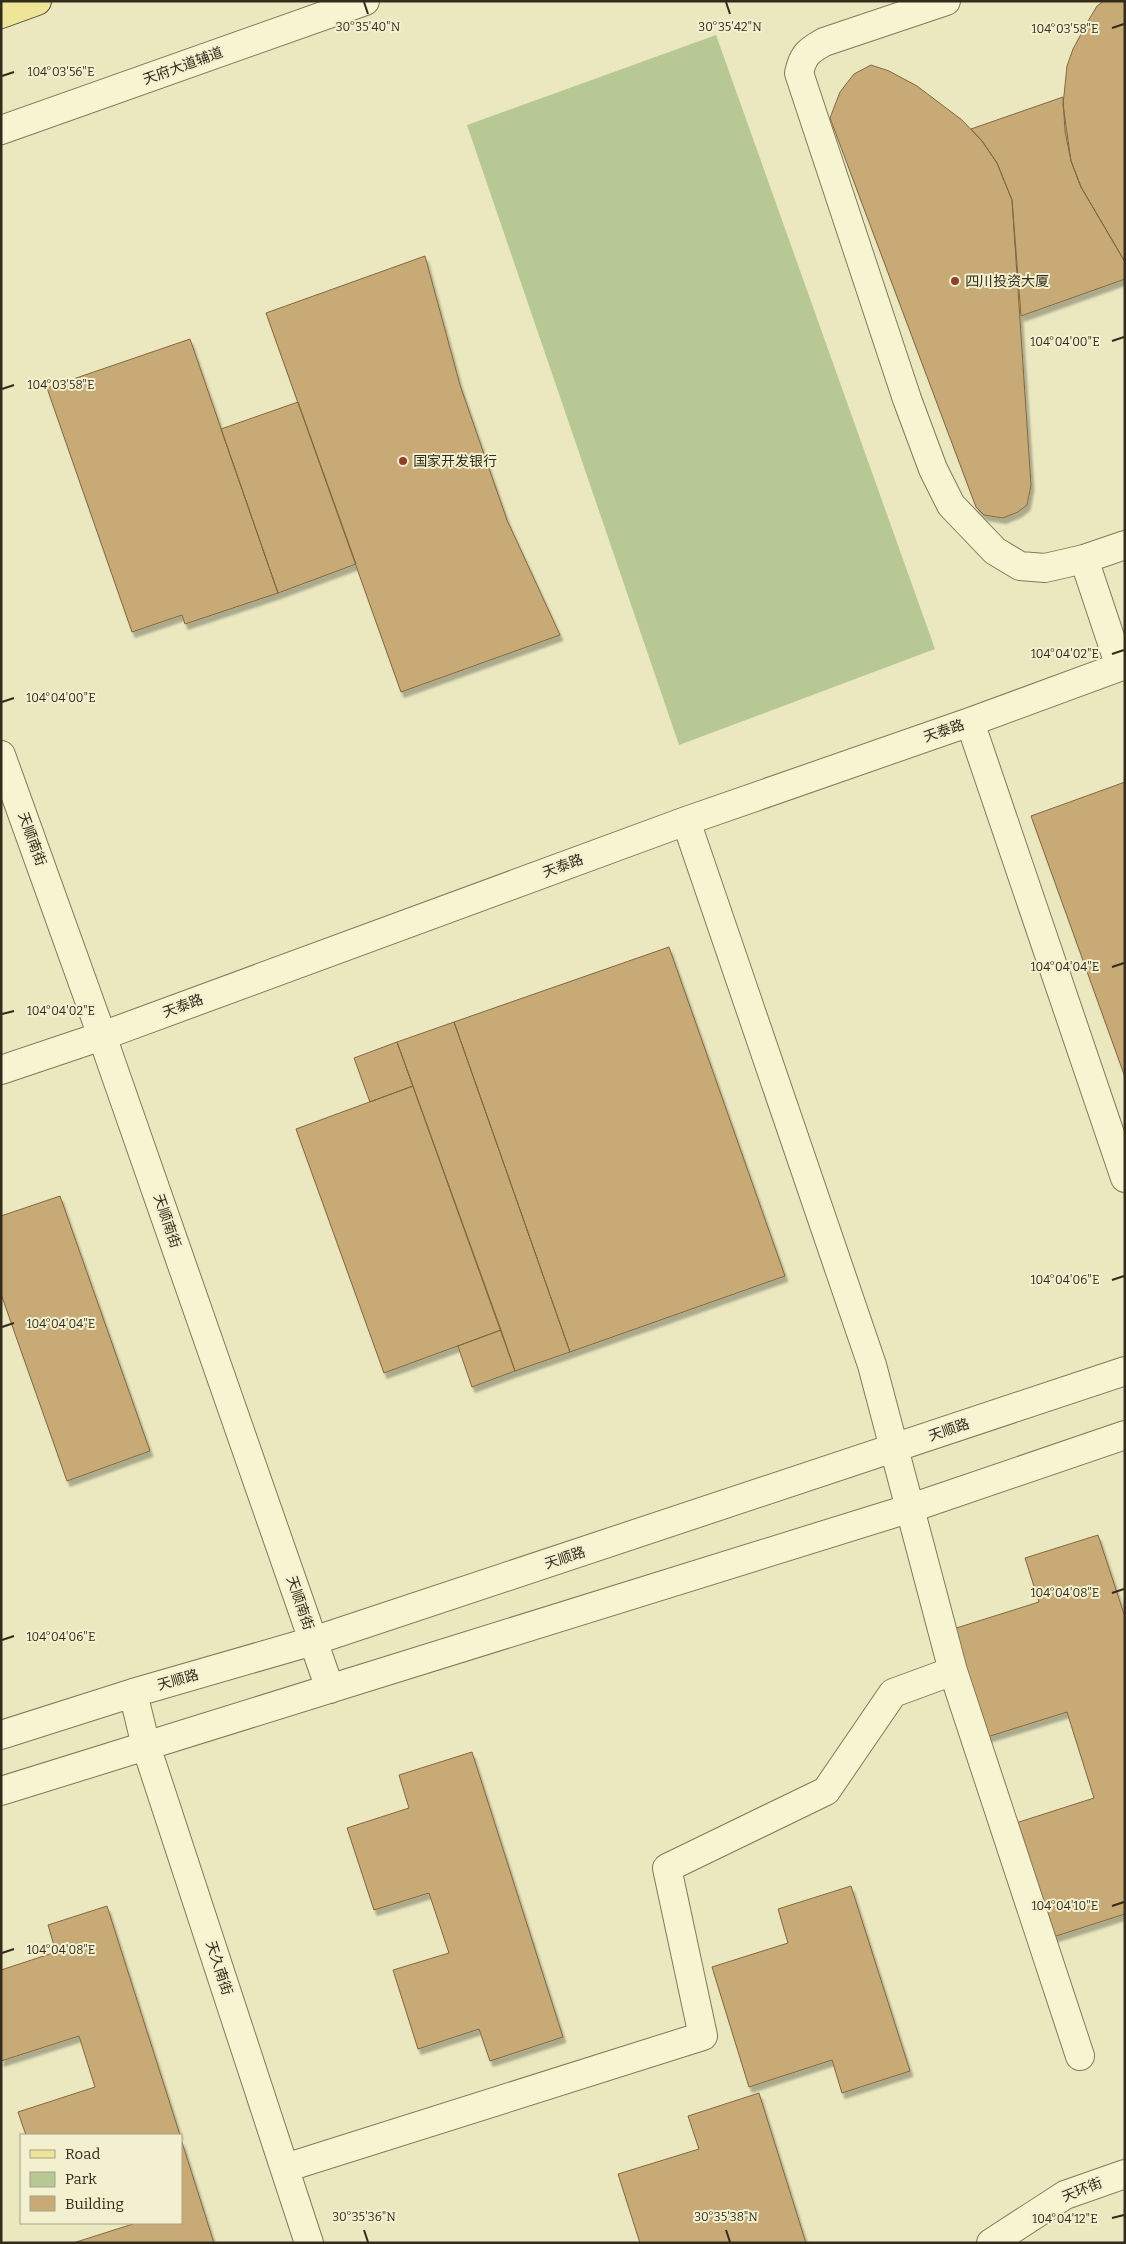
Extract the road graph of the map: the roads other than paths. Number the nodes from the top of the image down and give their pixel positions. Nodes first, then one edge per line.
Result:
1 (37, 1) edge
2 (366, 1) edge
3 (946, 1) edge
4 (1, 14) edge
5 (1, 130) edge
6 (1125, 545) edge
7 (1084, 559) junction
8 (1122, 666) edge
9 (970, 722) junction
10 (1, 754) edge
11 (686, 821) junction
12 (102, 1036) junction
13 (1, 1070) edge
14 (1125, 1178) edge
15 (1125, 1371) edge
16 (1125, 1435) edge
17 (895, 1448) junction
18 (911, 1508) junction
19 (313, 1641) junction
20 (953, 1671) junction
21 (330, 1689) junction
22 (133, 1693) junction
23 (1, 1735) edge
24 (146, 1746) junction
25 (1, 1791) edge
26 (1080, 2056) dead end
27 (285, 2168) junction
28 (1125, 2174) edge
29 (309, 2243) edge
30 (991, 2243) edge

1 - 4 main road
2 - 5 street, 天府大道辅道
3 - 7 street
6 - 7 street
7 - 8 street
8 - 9 street, 天泰路
9 - 11 street, 天泰路
9 - 14 street
10 - 12 street, 天顺南街
11 - 12 street, 天泰路
11 - 17 street
12 - 13 street, 天泰路
12 - 19 street, 天顺南街
15 - 17 street, 天顺路
16 - 18 street
17 - 18 street
17 - 19 street, 天顺路
18 - 20 street
18 - 21 street
19 - 21 street, 天顺南街
19 - 22 street, 天顺路
20 - 26 street
20 - 27 street
21 - 24 street
22 - 23 street, 天顺路
22 - 24 street, 天久南街
24 - 25 street
24 - 27 street, 天久南街
27 - 29 street, 天久南街
28 - 30 street, 天环街

